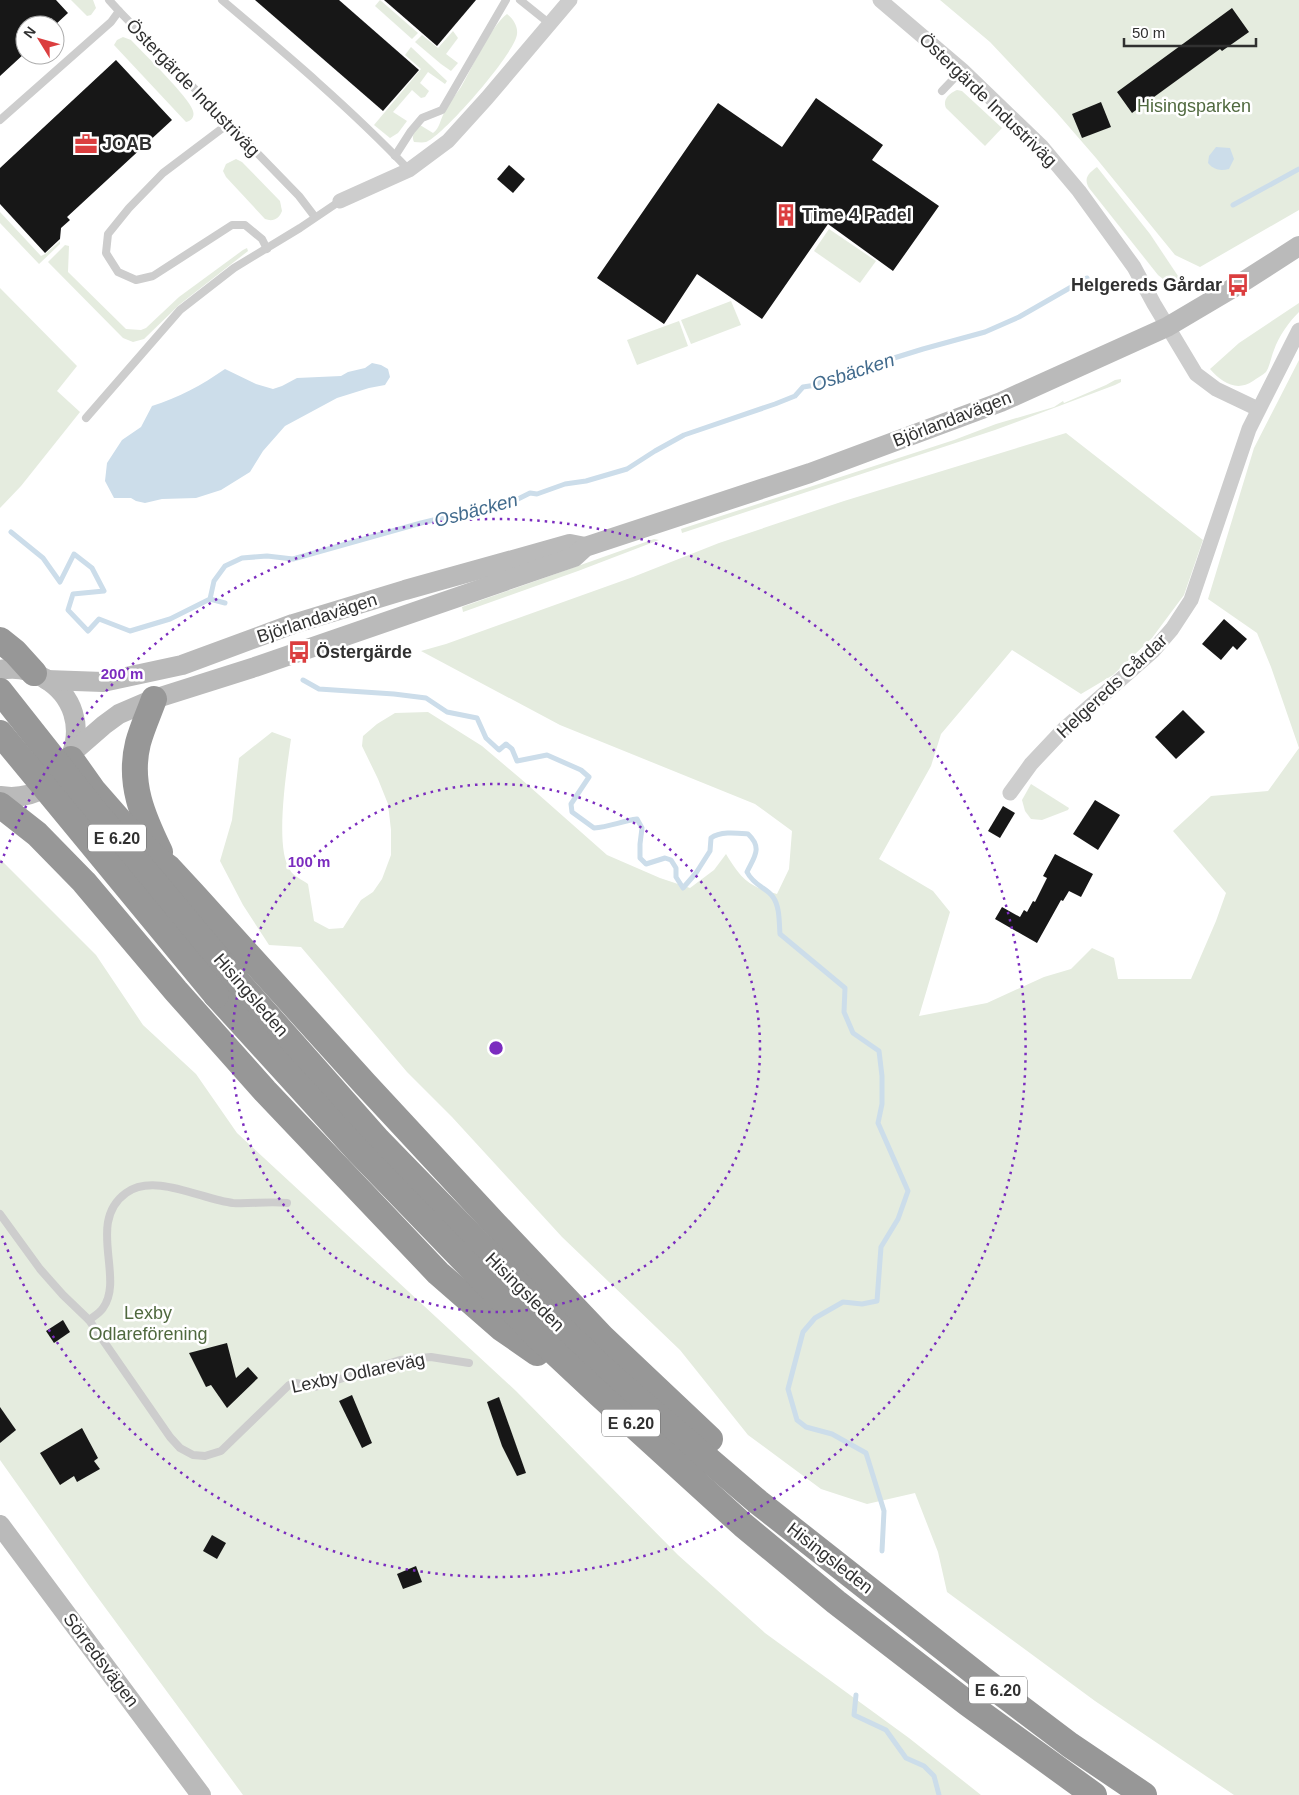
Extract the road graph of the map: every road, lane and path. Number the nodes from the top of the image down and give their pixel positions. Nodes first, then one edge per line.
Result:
1 (109, 0) edge
2 (222, 0) edge
3 (506, 0) edge
4 (520, 0) edge
5 (570, 0) edge
6 (880, 0) edge
7 (119, 11) junction
8 (550, 24) junction
9 (962, 70) junction
10 (942, 91) dead end
11 (0, 120) edge
12 (228, 124) junction
13 (395, 156) junction
14 (409, 170) junction
15 (340, 201) joint
16 (315, 217) junction
17 (1299, 246) edge
18 (268, 249) junction
19 (1167, 327) junction
20 (1299, 330) edge
21 (1258, 409) junction
22 (86, 418) dead end
23 (585, 547) junction
24 (0, 640) edge
25 (0, 670) edge
26 (41, 677) junction
27 (0, 691) edge
28 (154, 699) junction
29 (0, 733) edge
30 (72, 755) junction
31 (1010, 793) dead end
32 (0, 796) edge
33 (0, 805) edge
34 (169, 868) junction
35 (287, 1203) dead end
36 (0, 1214) edge
37 (89, 1320) junction
38 (469, 1363) dead end
39 (600, 1394) junction
40 (0, 1525) edge
41 (856, 1580) junction
42 (201, 1795) edge
43 (1094, 1795) edge
44 (1144, 1795) edge

1 - 7 lane
2 - 13 lane
3 - 13 lane
4 - 8 lane
5 - 8 street
6 - 9 street, Östergärde Industriväg
7 - 11 lane, Östergärde Industriväg
7 - 12 lane, Östergärde Industriväg
8 - 14 street
9 - 10 lane
9 - 19 street, Östergärde Industriväg
12 - 16 lane, Östergärde Industriväg
12 - 18 lane
13 - 14 lane
14 - 15 street
15 - 16 lane
16 - 18 lane
17 - 19 street, Björlandavägen
18 - 22 lane
19 - 21 street, Östergärde Industriväg
19 - 23 street, Björlandavägen
20 - 21 street, Helgereds Gårdar
21 - 31 street, Helgereds Gårdar
23 - 26 street, Björlandavägen
23 - 28 street, Björlandavägen
24 - 26 highway
25 - 26 street, Björlandavägen
26 - 30 street
27 - 41 highway, Hisingsleden / E 6.20, bridge
28 - 30 street, Björlandavägen
28 - 34 highway
29 - 39 highway, Hisingsleden / E 6.20, bridge
30 - 32 street, Björlandavägen
30 - 34 highway
33 - 39 highway
34 - 41 highway
35 - 37 lane
36 - 37 lane, Lexby Odlareväg
37 - 38 lane, Lexby Odlareväg
39 - 43 highway, Hisingsleden / E 6.20
40 - 42 street, Sörredsvägen
41 - 44 highway, Hisingsleden / E 6.20

